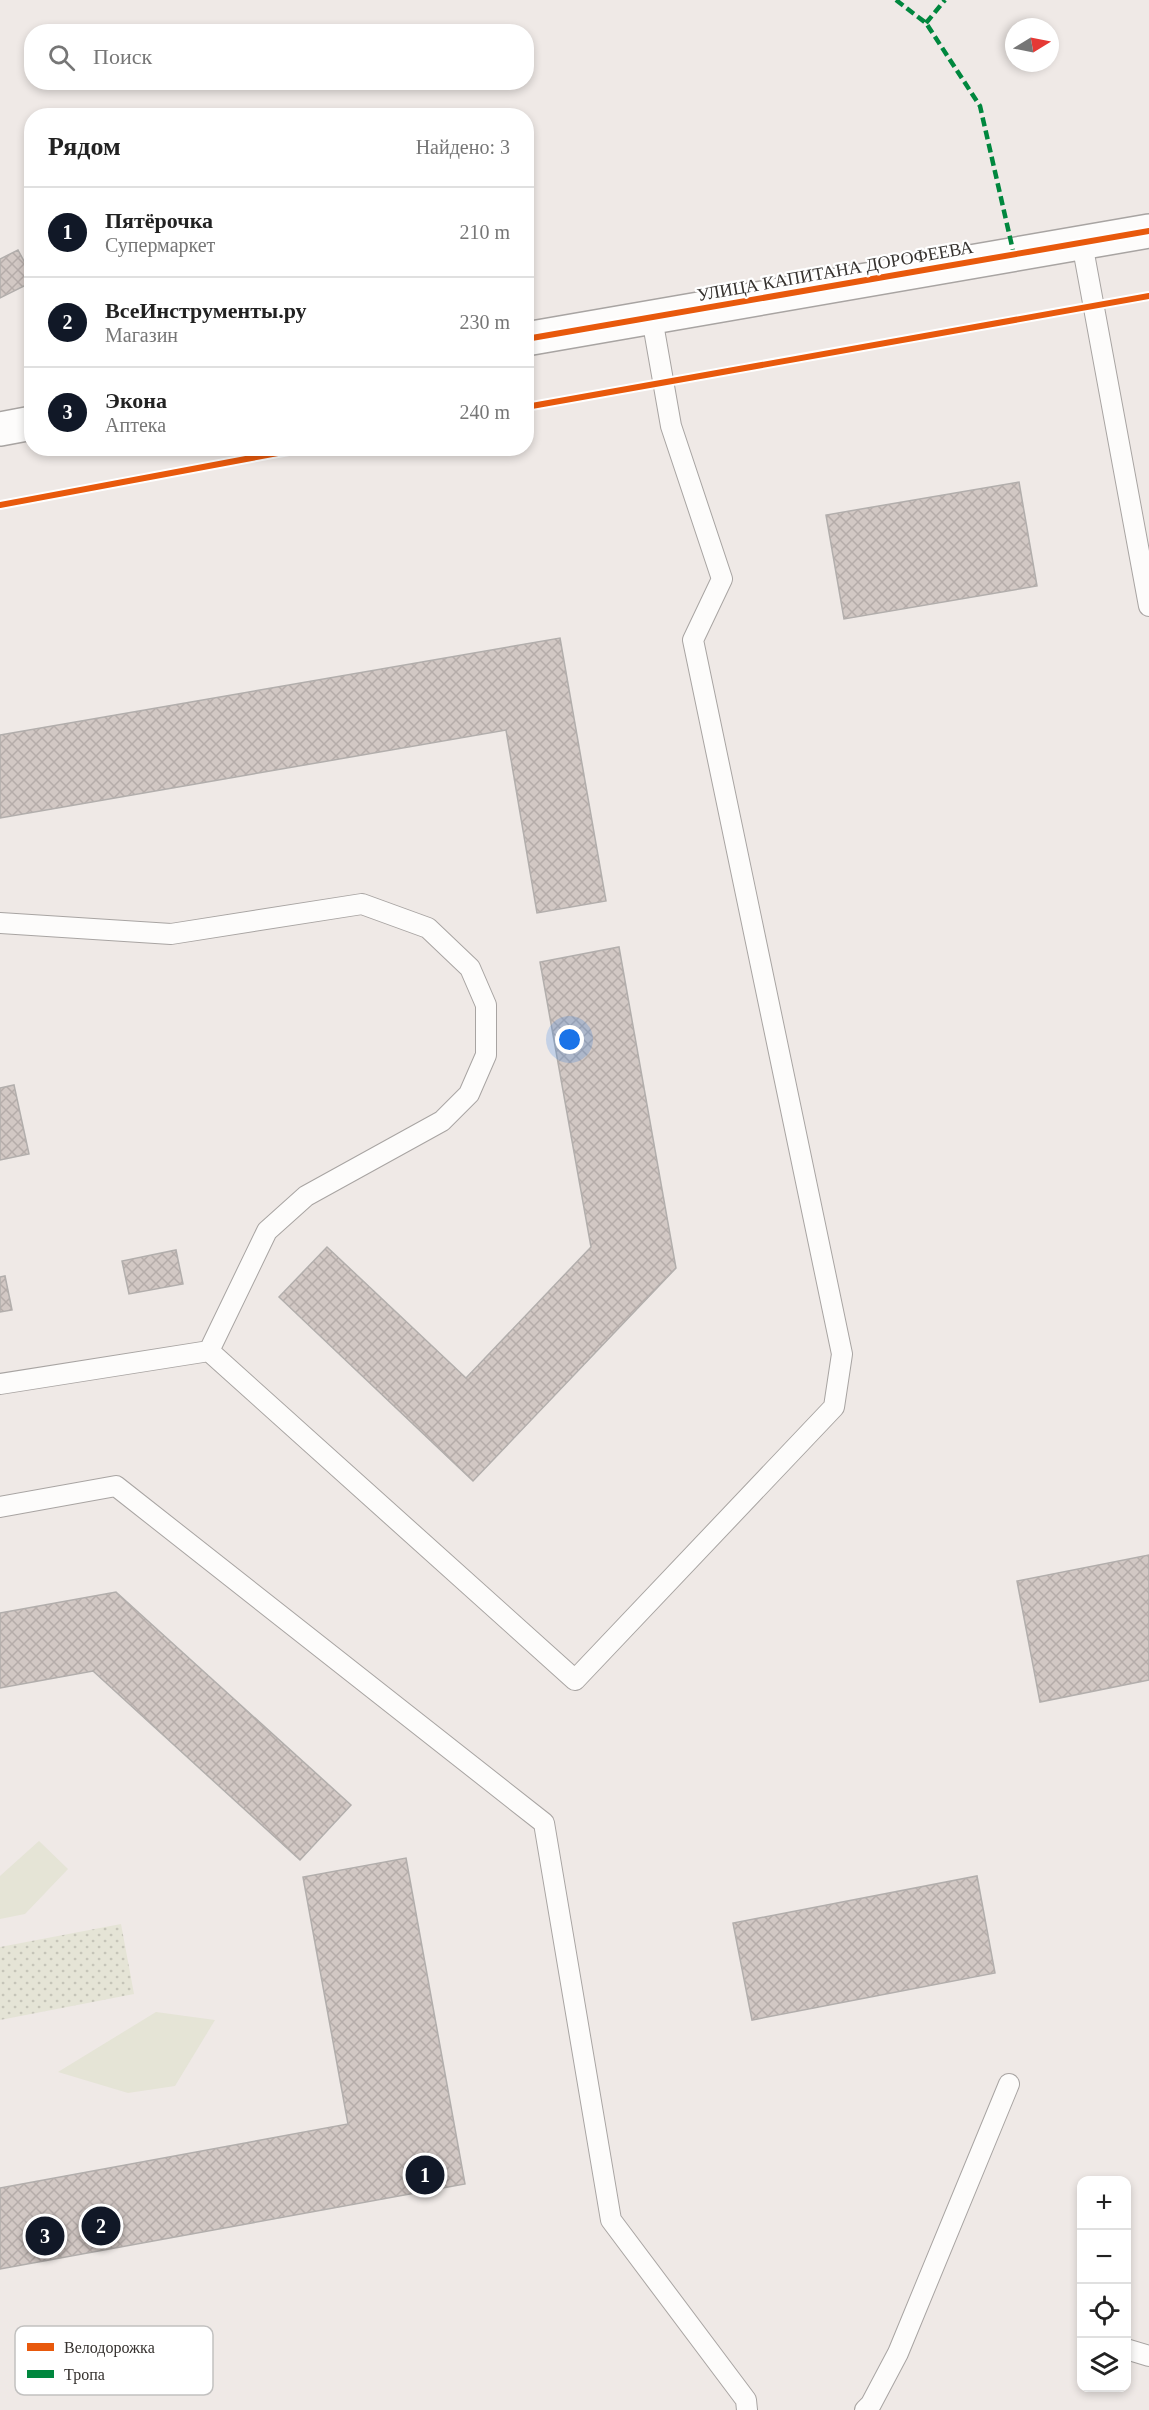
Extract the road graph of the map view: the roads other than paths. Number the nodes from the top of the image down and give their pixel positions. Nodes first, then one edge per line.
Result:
1 (1149, 231) edge
2 (1082, 243) junction
3 (652, 318) junction
4 (534, 338) edge
5 (24, 424) edge
6 (0, 429) edge
7 (1149, 606) edge
8 (0, 923) edge
9 (209, 1351) junction
10 (0, 1384) edge
11 (0, 1507) edge
12 (1009, 2084) dead end
13 (1131, 2351) edge
14 (1149, 2356) edge
15 (747, 2410) edge
16 (866, 2410) edge

1 - 2 street, УЛИЦА КАПИТАНА ДОРОФЕЕВА
2 - 3 street, УЛИЦА КАПИТАНА ДОРОФЕЕВА
2 - 7 lane
3 - 4 street, УЛИЦА КАПИТАНА ДОРОФЕЕВА
3 - 9 lane
5 - 6 street
8 - 9 lane
9 - 10 lane
11 - 15 lane
12 - 16 lane
13 - 14 lane

